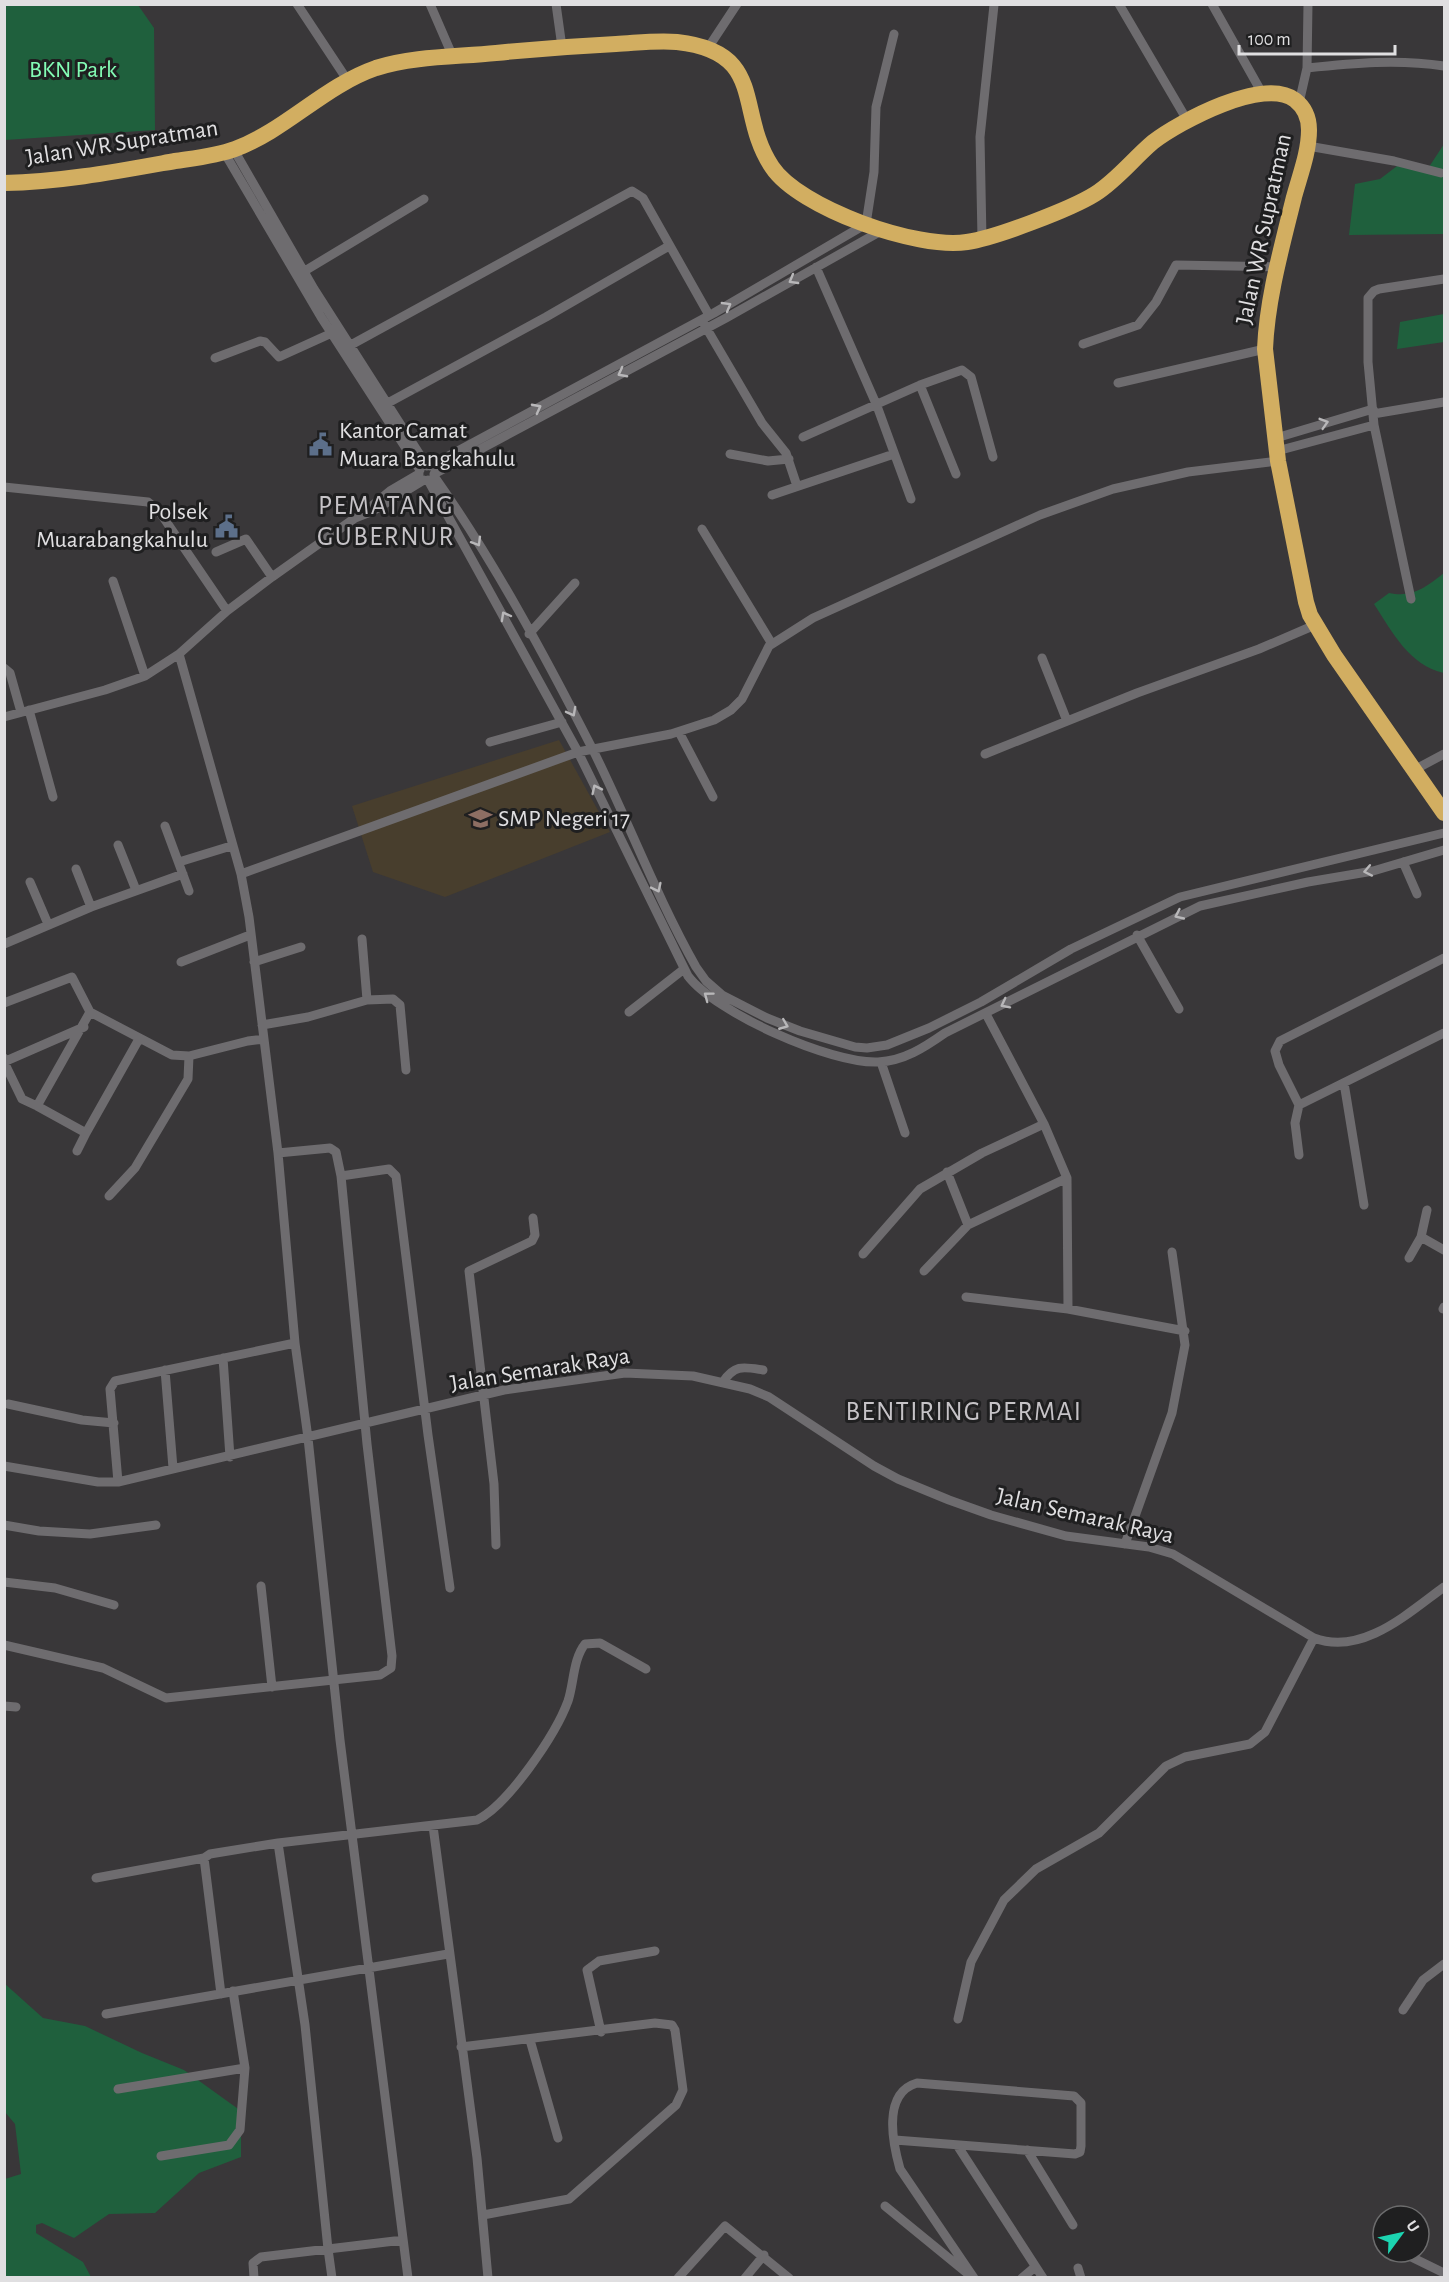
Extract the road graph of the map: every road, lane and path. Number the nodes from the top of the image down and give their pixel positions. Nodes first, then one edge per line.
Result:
1 (297, 4) edge
2 (430, 4) edge
3 (556, 4) edge
4 (737, 4) edge
5 (1119, 4) edge
6 (1212, 4) edge
7 (1308, 4) edge
8 (993, 5) edge
9 (894, 34) dead end
10 (562, 47) junction
11 (708, 48) junction
12 (453, 57) junction
13 (1444, 66) edge
14 (1307, 68) junction
15 (348, 81) junction
16 (1262, 93) junction
17 (1299, 103) junction
18 (1187, 120) junction
19 (1308, 146) junction
20 (229, 151) junction
21 (1441, 173) dead end
22 (4, 183) edge
23 (424, 199) dead end
24 (874, 227) junction
25 (982, 239) junction
26 (669, 246) junction
27 (816, 267) junction
28 (1279, 267) junction
29 (303, 272) junction
30 (1444, 279) edge
31 (705, 317) junction
32 (707, 328) junction
33 (332, 333) junction
34 (1083, 344) dead end
35 (350, 346) junction
36 (1265, 349) junction
37 (216, 358) dead end
38 (1118, 383) dead end
39 (920, 385) junction
40 (582, 389) junction
41 (1444, 402) edge
42 (387, 404) junction
43 (877, 406) junction
44 (1373, 411) junction
45 (1374, 425) junction
46 (803, 437) dead end
47 (1277, 450) junction
48 (730, 454) dead end
49 (894, 454) junction
50 (993, 457) dead end
51 (789, 459) junction
52 (427, 473) junction
53 (956, 474) dead end
54 (797, 486) junction
55 (4, 487) edge
56 (772, 495) dead end
57 (911, 499) dead end
58 (702, 529) dead end
59 (216, 552) dead end
60 (272, 577) junction
61 (114, 581) dead end
62 (575, 583) dead end
63 (1411, 599) dead end
64 (226, 611) junction
65 (1315, 625) junction
66 (530, 634) junction
67 (772, 644) junction
68 (179, 654) junction
69 (1042, 658) dead end
70 (4, 669) edge
71 (145, 676) junction
72 (25, 711) junction
73 (4, 717) edge
74 (1067, 721) junction
75 (562, 722) junction
76 (680, 732) junction
77 (490, 742) dead end
78 (592, 749) junction
79 (578, 752) junction
80 (985, 754) dead end
81 (1444, 754) edge
82 (1414, 770) junction
83 (53, 797) dead end
84 (713, 797) dead end
85 (1444, 813) edge
86 (165, 826) dead end
87 (1444, 833) edge
88 (118, 845) dead end
89 (231, 846) junction
90 (1444, 850) edge
91 (179, 862) junction
92 (1403, 862) junction
93 (76, 869) dead end
94 (183, 874) junction
95 (241, 874) junction
96 (30, 882) dead end
97 (136, 890) junction
98 (189, 891) dead end
99 (1417, 894) dead end
100 (91, 907) junction
101 (48, 924) junction
102 (1137, 935) junction
103 (250, 936) junction
104 (362, 939) dead end
105 (4, 944) edge
106 (301, 947) dead end
107 (1071, 949) junction
108 (1444, 958) edge
109 (181, 962) dead end
110 (254, 962) junction
111 (1080, 965) junction
112 (684, 969) junction
113 (367, 1000) junction
114 (4, 1003) edge
115 (1179, 1009) dead end
116 (90, 1012) junction
117 (628, 1012) dead end
118 (986, 1014) junction
119 (84, 1027) junction
120 (263, 1033) junction
121 (1444, 1033) edge
122 (139, 1039) junction
123 (855, 1047) junction
124 (189, 1056) junction
125 (5, 1060) edge
126 (857, 1060) junction
127 (881, 1062) junction
128 (406, 1070) dead end
129 (1344, 1083) junction
130 (1299, 1105) junction
131 (36, 1106) junction
132 (1044, 1124) junction
133 (905, 1132) dead end
134 (86, 1133) junction
135 (77, 1151) dead end
136 (278, 1153) junction
137 (1299, 1155) dead end
138 (947, 1172) junction
139 (341, 1176) junction
140 (1067, 1178) junction
141 (109, 1196) dead end
142 (1364, 1205) dead end
143 (1427, 1210) dead end
144 (533, 1218) dead end
145 (968, 1225) junction
146 (1421, 1237) junction
147 (1444, 1250) edge
148 (1172, 1252) dead end
149 (863, 1254) dead end
150 (1409, 1258) dead end
151 (924, 1271) dead end
152 (966, 1297) dead end
153 (1068, 1309) junction
154 (1185, 1330) junction
155 (295, 1343) junction
156 (223, 1358) junction
157 (165, 1370) junction
158 (763, 1370) dead end
159 (723, 1382) junction
160 (482, 1395) junction
161 (8, 1404) dead end
162 (426, 1409) junction
163 (114, 1423) junction
164 (365, 1425) junction
165 (308, 1438) junction
166 (230, 1457) junction
167 (4, 1466) edge
168 (173, 1468) junction
169 (118, 1482) junction
170 (4, 1525) edge
171 (156, 1525) dead end
172 (1125, 1544) junction
173 (496, 1545) dead end
174 (4, 1582) edge
175 (261, 1586) dead end
176 (1444, 1587) edge
177 (450, 1588) dead end
178 (114, 1605) dead end
179 (1314, 1638) junction
180 (4, 1645) edge
181 (646, 1669) dead end
182 (334, 1678) junction
183 (272, 1687) junction
184 (4, 1706) edge
185 (16, 1707) dead end
186 (433, 1826) junction
187 (351, 1832) junction
188 (278, 1843) junction
189 (204, 1858) junction
190 (96, 1878) dead end
191 (655, 1951) dead end
192 (448, 1954) junction
193 (1444, 1964) edge
194 (369, 1968) junction
195 (296, 1980) junction
196 (233, 1992) junction
197 (220, 1994) junction
198 (1403, 2010) dead end
199 (106, 2014) dead end
200 (958, 2019) dead end
201 (601, 2032) junction
202 (530, 2040) junction
203 (461, 2047) junction
204 (245, 2068) junction
205 (118, 2089) dead end
206 (558, 2138) dead end
207 (895, 2140) junction
208 (957, 2145) junction
209 (1027, 2150) junction
210 (161, 2156) dead end
211 (885, 2206) dead end
212 (483, 2216) junction
213 (1074, 2225) dead end
214 (403, 2240) junction
215 (328, 2249) junction
216 (764, 2255) junction
217 (1426, 2264) edge
218 (1035, 2267) junction
219 (1444, 2273) edge
220 (254, 2277) edge
221 (332, 2277) edge
222 (408, 2277) edge
223 (488, 2277) edge
224 (678, 2277) edge
225 (745, 2277) edge
226 (789, 2277) edge
227 (973, 2277) edge
228 (1022, 2277) edge
229 (1042, 2277) edge

1 - 15 street
2 - 12 street
3 - 10 street
4 - 11 street
5 - 18 street
6 - 16 street
7 - 14 street
8 - 25 street
9 - 24 street
10 - 11 highway, Jalan WR Supratman
10 - 12 highway, Jalan WR Supratman
11 - 24 highway, Jalan WR Supratman
12 - 15 highway, Jalan WR Supratman
13 - 14 street
14 - 17 street
15 - 20 highway, Jalan WR Supratman
16 - 17 highway, Jalan WR Supratman
16 - 18 highway, Jalan WR Supratman
17 - 19 highway, Jalan WR Supratman
18 - 25 highway, Jalan WR Supratman
19 - 21 street
19 - 28 highway, Jalan WR Supratman
20 - 22 highway, Jalan WR Supratman
20 - 29 street
20 - 33 street
23 - 29 street
24 - 25 highway, Jalan WR Supratman
24 - 27 street
31 -> 24 street
26 - 31 street
26 - 35 street
26 - 42 street
27 -> 32 street
27 - 43 street
28 - 34 street
28 - 36 highway, Jalan WR Supratman
29 - 35 street
30 - 44 street
31 - 32 street
31 - 40 street
32 -> 40 street
32 - 51 street
33 - 37 street
33 - 52 street
35 - 42 street
36 - 38 street
36 - 47 highway, Jalan WR Supratman
39 - 43 street
39 - 50 street
39 - 53 street
40 - 52 street
41 - 44 street
42 - 52 street
43 - 46 street
43 - 49 street
44 - 45 street
47 -> 44 street
45 - 47 street
45 - 63 street
47 - 65 highway, Jalan WR Supratman
47 - 67 street
48 - 51 street
49 - 54 street
49 - 57 street
51 - 54 street
52 - 60 street
52 -> 66 street
75 -> 52 street
54 - 56 street
55 - 64 street
58 - 67 street
59 - 60 street
60 - 64 street
61 - 71 street
62 - 66 street
64 - 68 street
65 - 74 street
65 - 82 highway, Jalan WR Supratman
66 -> 78 street
67 - 76 street
68 - 71 street
68 - 89 street
69 - 74 street
70 - 72 street
71 - 72 street
72 - 73 street
72 - 83 street
74 - 80 street
75 - 77 street
75 - 79 street
76 - 78 street
76 - 84 street
78 - 79 street
78 -> 123 street
79 - 95 street
112 -> 79 street
81 - 82 street
82 - 85 highway, Jalan WR Supratman
86 - 91 street
87 - 107 street
88 - 97 street
89 - 91 street
89 - 95 street
90 - 92 street
91 - 94 street
92 - 99 street
92 -> 102 street
93 - 100 street
94 - 97 street
94 - 98 street
95 - 103 street
96 - 101 street
97 - 100 street
100 - 101 street
101 - 105 street
102 - 111 street
102 - 115 street
103 - 109 street
103 - 110 street
104 - 113 street
106 - 110 street
107 - 111 street
107 - 123 street
108 - 130 street
110 - 120 street
111 -> 118 street
112 - 117 street
126 -> 112 street
113 - 120 street
113 - 128 street
114 - 116 street
116 - 119 street
116 - 122 street
118 - 127 street
118 - 132 street
119 - 125 street
119 - 131 street
120 - 124 street
120 - 136 street
121 - 129 street
122 - 124 street
122 - 134 street
123 - 126 street
124 - 141 street
125 - 131 street
126 - 127 street
127 - 133 street
129 - 130 street
129 - 142 street
130 - 137 street
131 - 134 street
132 - 138 street
132 - 140 street
134 - 135 street
136 - 139 street
136 - 155 street
138 - 145 street
138 - 149 street
139 - 162 street
139 - 164 street
140 - 145 street
140 - 153 street
143 - 146 street
144 - 160 street
145 - 151 street
146 - 147 street
146 - 150 street
148 - 154 street
152 - 153 street
153 - 154 street
154 - 172 street
155 - 156 street
155 - 165 street
156 - 157 street
156 - 166 street
157 - 163 street
157 - 168 street
158 - 159 street
159 - 160 street, Jalan Semarak Raya
159 - 172 street, Jalan Semarak Raya
160 - 162 street, Jalan Semarak Raya
160 - 173 street
161 - 163 street
162 - 164 street, Jalan Semarak Raya
162 - 177 street
163 - 169 street
164 - 165 street, Jalan Semarak Raya
164 - 182 street
165 - 166 street, Jalan Semarak Raya
165 - 182 street
166 - 168 street, Jalan Semarak Raya
167 - 169 street, Jalan Semarak Raya
168 - 169 street, Jalan Semarak Raya
170 - 171 street
172 - 179 street, Jalan Semarak Raya
174 - 178 street
175 - 183 street
176 - 179 street, Jalan Semarak Raya
179 - 200 street
180 - 183 street
181 - 186 street
182 - 183 street
182 - 187 street
184 - 185 street
186 - 187 street
186 - 192 street
187 - 188 street
187 - 194 street
188 - 189 street
188 - 195 street
189 - 190 street
189 - 197 street
191 - 201 street
192 - 194 street
192 - 203 street
193 - 198 street
194 - 195 street
194 - 214 street
195 - 196 street
195 - 215 street
196 - 197 street
196 - 204 street
197 - 199 street
201 - 202 street
201 - 212 street
202 - 203 street
202 - 206 street
203 - 212 street
204 - 205 street
204 - 210 street
207 - 208 street
207 - 209 street
207 - 227 street
208 - 209 street
208 - 218 street
209 - 213 street
211 - 227 street
212 - 223 street
214 - 215 street
214 - 222 street
215 - 220 street
215 - 221 street
216 - 224 street
216 - 225 street
216 - 226 street
217 - 219 street
218 - 228 street
218 - 229 street

